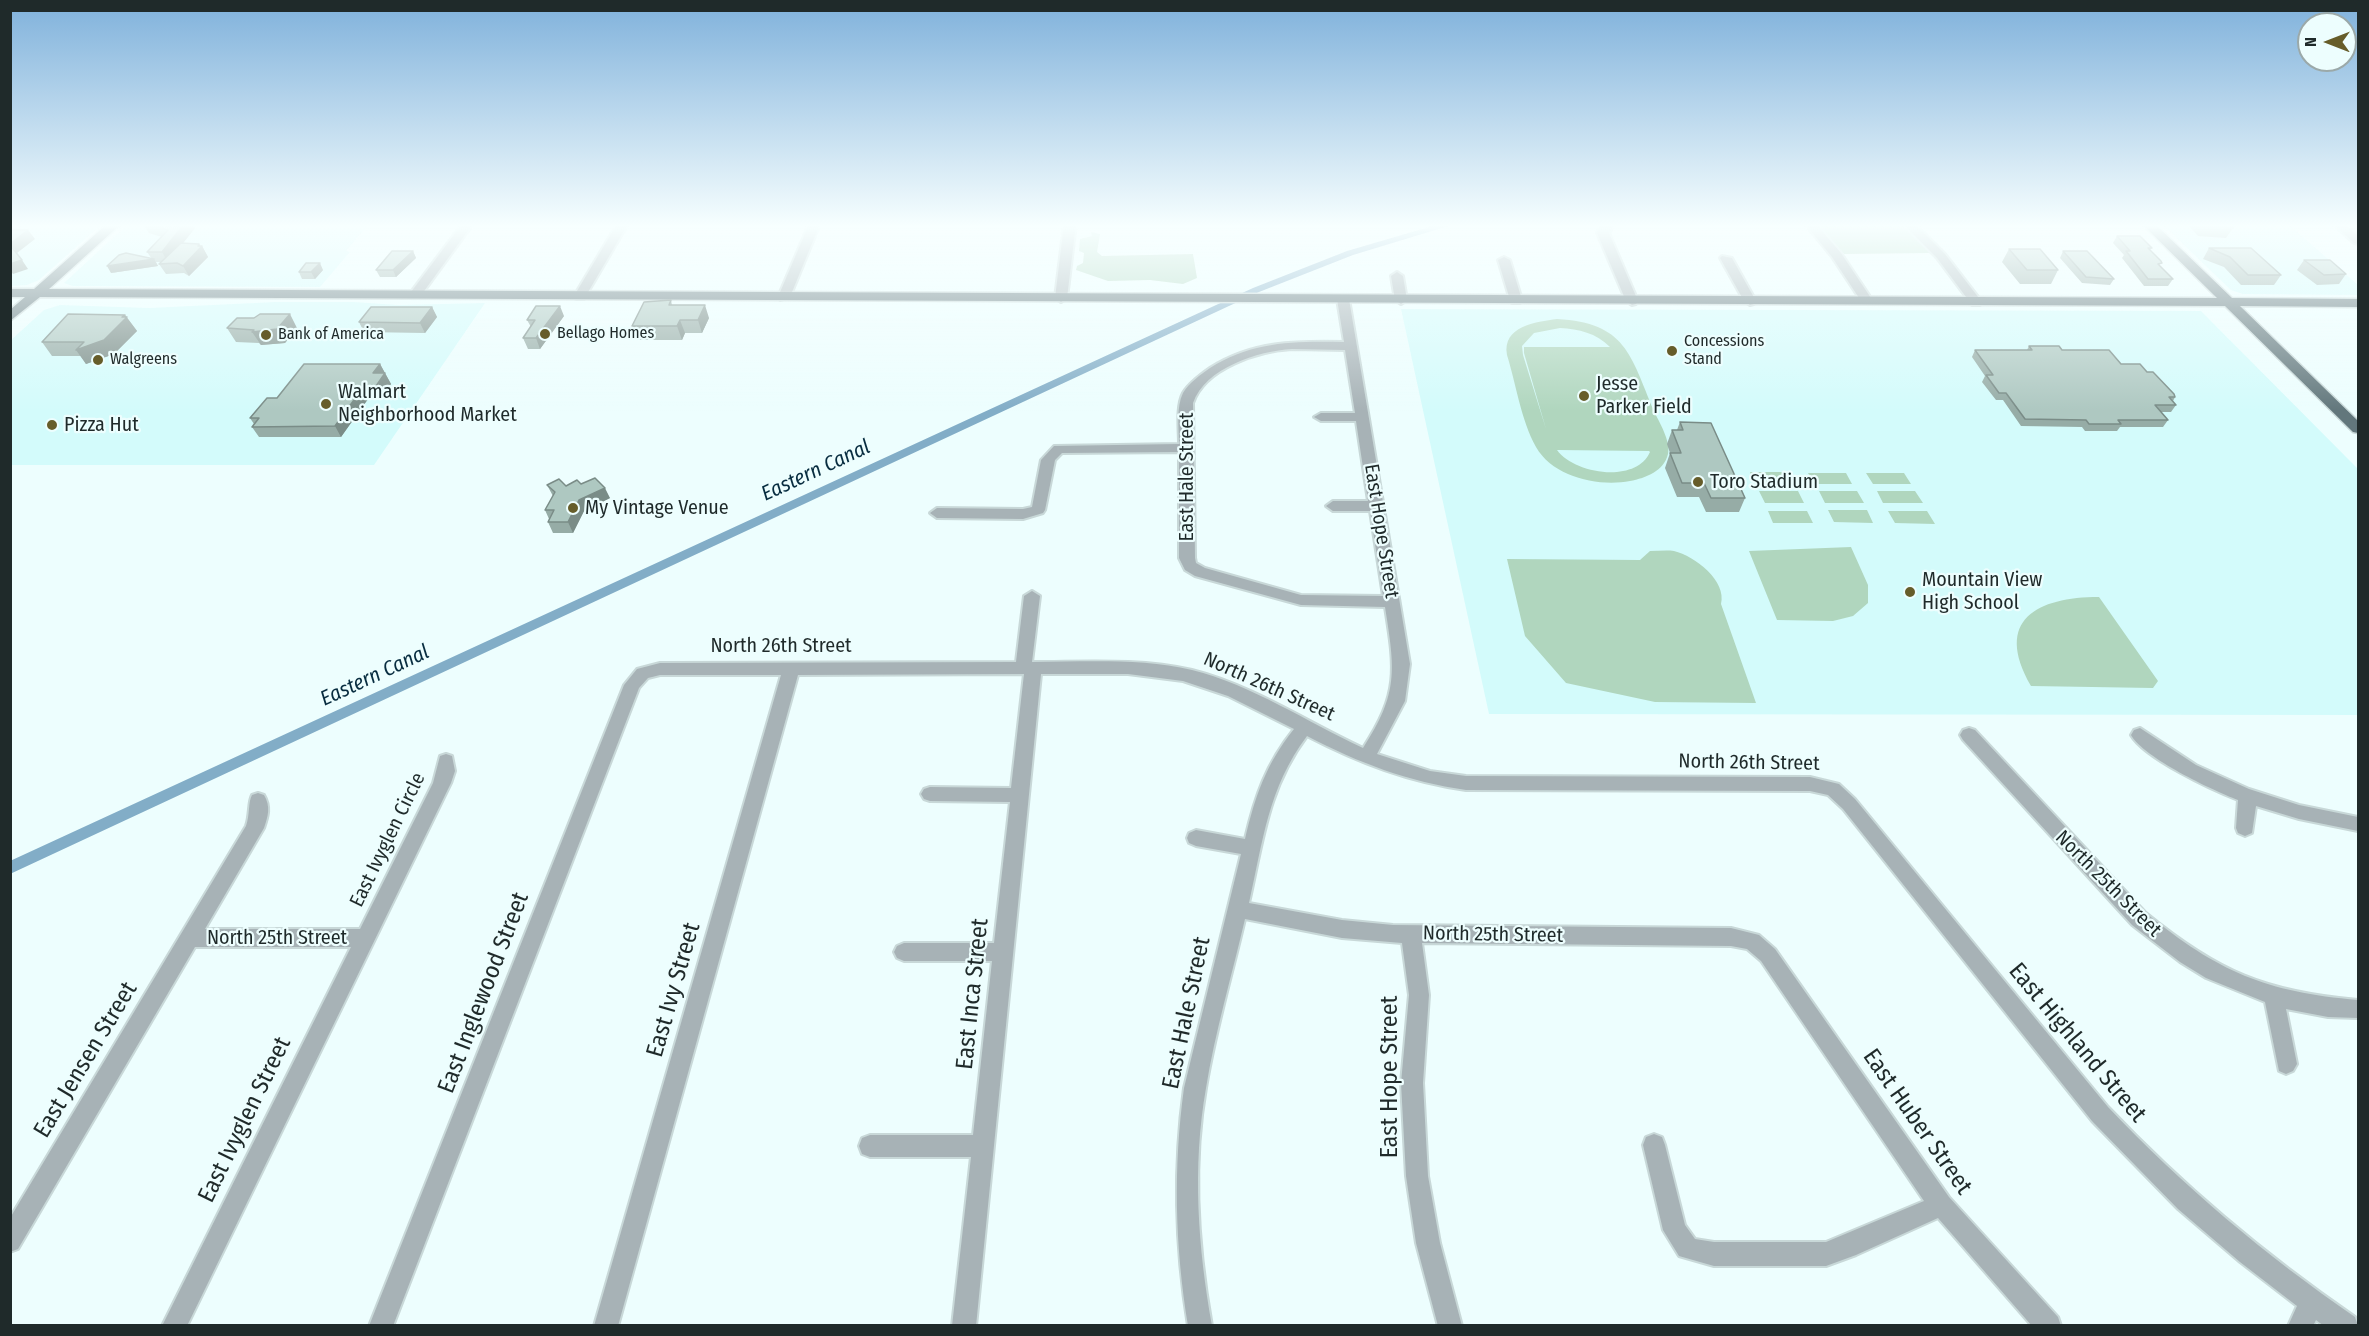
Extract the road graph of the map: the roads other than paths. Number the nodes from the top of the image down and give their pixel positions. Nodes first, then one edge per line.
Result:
1 (45, 286) edge
2 (421, 286) edge
3 (586, 286) edge
4 (789, 286) edge
5 (1062, 286) edge
6 (1399, 286) edge
7 (1512, 286) edge
8 (1626, 286) edge
9 (1742, 286) edge
10 (1857, 286) edge
11 (1964, 286) edge
12 (2212, 286) edge
13 (10, 293) edge
14 (37, 293) junction
15 (415, 295) junction
16 (580, 296) junction
17 (784, 297) junction
18 (1061, 298) junction
19 (1343, 299) junction
20 (1401, 300) junction
21 (1516, 300) junction
22 (1632, 301) junction
23 (1750, 301) junction
24 (1867, 302) junction
25 (1976, 302) junction
26 (2229, 303) junction
27 (2358, 303) edge
28 (10, 317) edge
29 (1351, 346) junction
30 (1321, 417) dead end
31 (1363, 417) junction
32 (2358, 429) edge
33 (1187, 447) junction
34 (1333, 506) dead end
35 (1377, 506) junction
36 (937, 513) dead end
37 (1032, 596) dead end
38 (1393, 602) junction
39 (1028, 668) junction
40 (791, 669) junction
41 (632, 676) joint
42 (1305, 727) junction
43 (1969, 735) dead end
44 (2140, 735) dead end
45 (1367, 756) junction
46 (446, 761) dead end
47 (1833, 789) joint
48 (930, 794) dead end
49 (1019, 795) junction
50 (2247, 798) junction
51 (258, 800) dead end
52 (2358, 824) edge
53 (2245, 828) dead end
54 (1196, 838) dead end
55 (1251, 848) junction
56 (1237, 909) junction
57 (1411, 934) junction
58 (189, 938) junction
59 (365, 938) junction
60 (1752, 941) joint
61 (904, 952) dead end
62 (1003, 952) junction
63 (2274, 997) junction
64 (2358, 1009) edge
65 (2286, 1064) dead end
66 (1654, 1145) dead end
67 (870, 1146) dead end
68 (982, 1146) junction
69 (1941, 1205) junction
70 (10, 1241) edge
71 (2312, 1302) junction
72 (174, 1326) edge
73 (381, 1326) edge
74 (606, 1326) edge
75 (964, 1326) edge
76 (1200, 1326) edge
77 (1450, 1326) edge
78 (2049, 1326) edge
79 (2301, 1326) edge
80 (2346, 1326) edge

1 - 14 main road
2 - 15 street
3 - 16 street
4 - 17 street
5 - 18 street
6 - 20 street
7 - 21 street
8 - 22 street
9 - 23 street
10 - 24 street
11 - 25 street
12 - 26 main road
13 - 14 main road
14 - 15 main road
14 - 28 main road
15 - 16 main road
16 - 17 main road
17 - 18 main road
18 - 19 main road
19 - 20 main road
19 - 29 street, East Hope Street
20 - 21 main road
21 - 22 main road
22 - 23 main road
23 - 24 main road
24 - 25 main road
25 - 26 main road
26 - 27 main road
26 - 32 main road
29 - 31 street, East Hope Street
29 - 33 street, East Hale Street
30 - 31 street
31 - 35 street, East Hope Street
33 - 36 street
33 - 38 street, East Hale Street
34 - 35 street
35 - 38 street, East Hope Street
37 - 39 street, East Inca Street
38 - 45 street, East Hope Street
39 - 40 street, North 26th Street
39 - 42 street, North 26th Street
39 - 49 street, East Inca Street
40 - 41 street, North 26th Street
40 - 74 street, East Ivy Street
41 - 73 street, East Inglewood Street
42 - 45 street, North 26th Street
42 - 55 street, East Hale Street
43 - 63 street, North 25th Street
44 - 50 street
45 - 47 street, North 26th Street
46 - 59 street, East Ivyglen Circle
47 - 71 street, East Highland Street
48 - 49 street
49 - 62 street, East Inca Street
50 - 52 street
50 - 53 street
51 - 58 street, East Jensen Street
54 - 55 street
55 - 56 street, East Hale Street
56 - 57 street, North 25th Street
56 - 76 street, East Hale Street
57 - 60 street, North 25th Street
57 - 77 street, East Hope Street
58 - 59 street, North 25th Street
58 - 70 street, East Jensen Street
59 - 72 street, East Ivyglen Street
60 - 69 street, East Huber Street
61 - 62 street
62 - 68 street, East Inca Street
63 - 64 street, North 25th Street
63 - 65 street
66 - 69 street
67 - 68 street
68 - 75 street, East Inca Street
69 - 78 street, East Huber Street
71 - 79 street
71 - 80 street, East Highland Street

